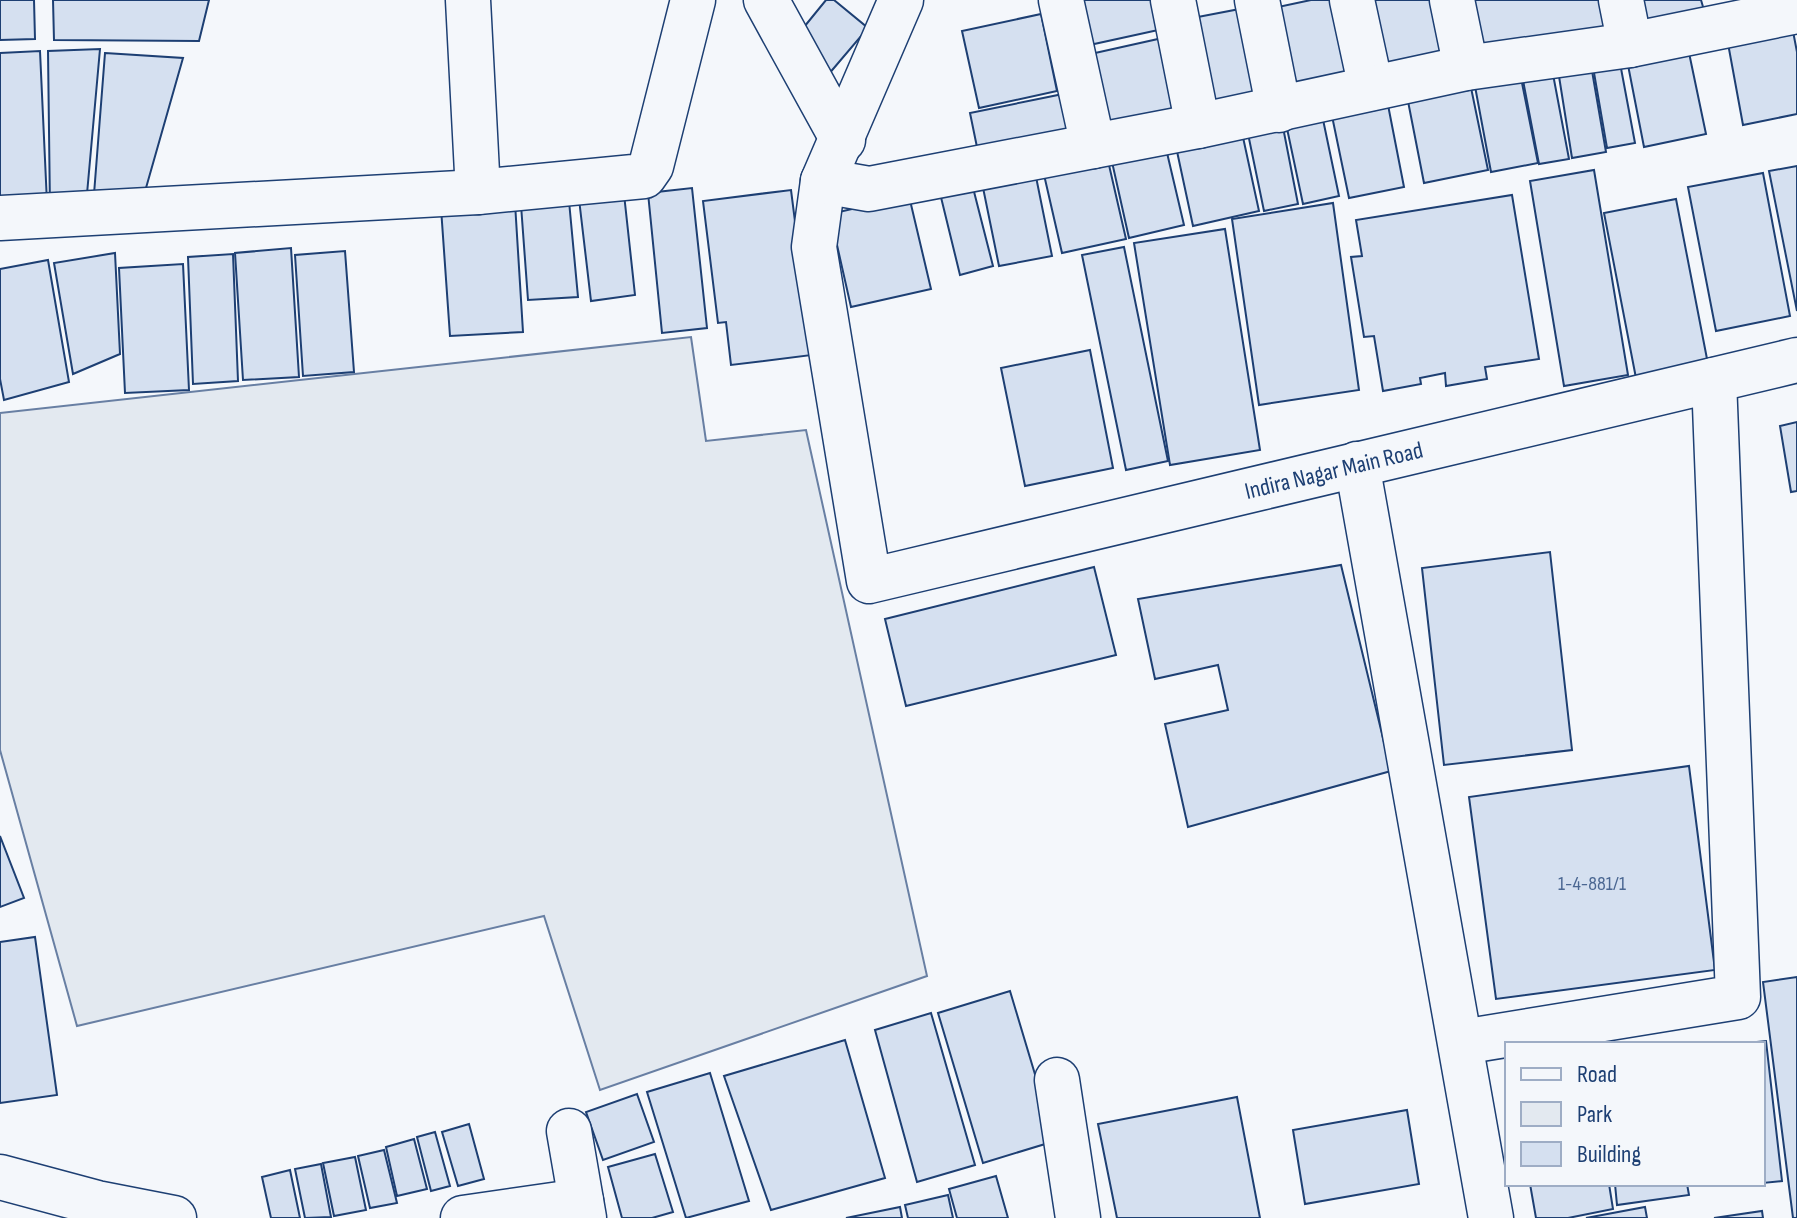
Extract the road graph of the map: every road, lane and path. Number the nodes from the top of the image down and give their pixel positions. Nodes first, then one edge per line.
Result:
1 (468, 0) edge
2 (693, 0) edge
3 (766, 0) edge
4 (901, 0) edge
5 (1061, 0) edge
6 (1173, 0) edge
7 (1257, 0) edge
8 (1352, 0) edge
9 (1452, 0) edge
10 (1621, 0) edge
11 (1797, 11) edge
12 (1630, 45) junction
13 (1466, 68) junction
14 (1371, 88) junction
15 (1279, 110) junction
16 (1198, 126) junction
17 (843, 140) junction
18 (1093, 146) junction
19 (823, 181) junction
20 (478, 192) junction
21 (0, 218) edge
22 (1797, 360) edge
23 (1714, 380) junction
24 (1357, 464) junction
25 (1462, 1042) junction
26 (1057, 1080) dead end
27 (569, 1131) dead end
28 (0, 1177) edge
29 (582, 1210) edge
30 (174, 1218) edge
31 (463, 1218) edge
32 (1078, 1218) edge
33 (1491, 1218) edge

1 - 20 street
2 - 20 street
3 - 17 street
4 - 17 street
5 - 18 street
6 - 16 street
7 - 15 street
8 - 14 street
9 - 13 street
10 - 12 street
11 - 12 street
12 - 13 street
13 - 14 street
14 - 15 street
15 - 16 street
16 - 18 street
17 - 19 street
18 - 19 street
19 - 24 street, Indira Nagar Main Road
20 - 21 street
22 - 23 street, Indira Nagar Main Road
23 - 24 street, Indira Nagar Main Road
23 - 25 street
24 - 25 street
25 - 33 street
26 - 32 street
27 - 29 street
28 - 30 street
29 - 31 street

